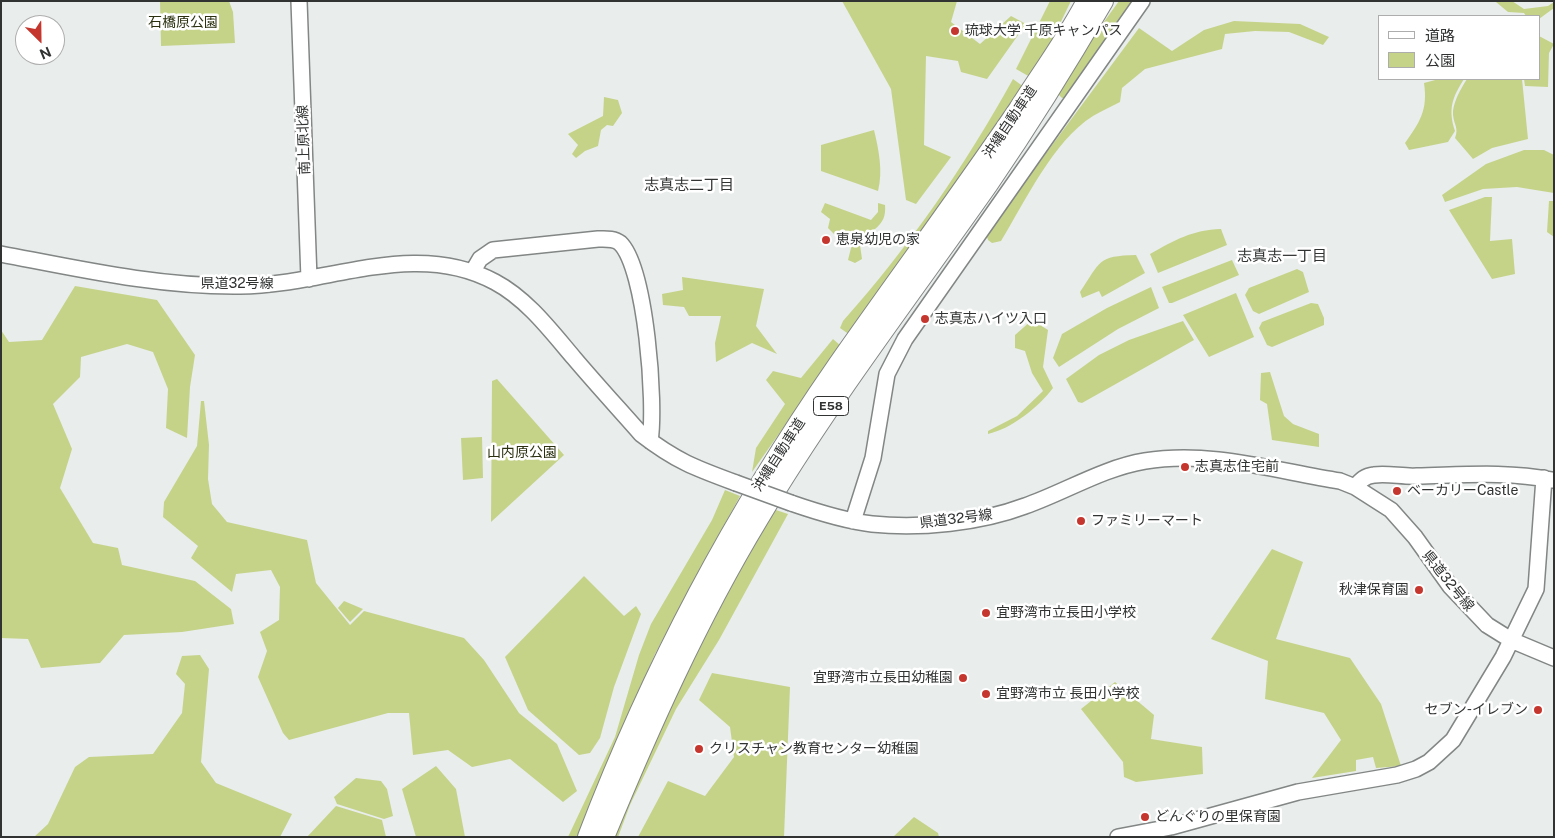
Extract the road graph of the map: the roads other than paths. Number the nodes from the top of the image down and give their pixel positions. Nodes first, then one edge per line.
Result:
1 (299, 1) edge
2 (1088, 1) edge
3 (1103, 1) edge
4 (1142, 1) edge
5 (1, 254) edge
6 (473, 271) junction
7 (309, 280) junction
8 (650, 441) junction
9 (1549, 479) edge
10 (1355, 487) junction
11 (853, 521) junction
12 (1511, 640) junction
13 (1554, 658) edge
14 (588, 837) edge
15 (604, 837) edge
16 (1118, 837) edge

1 - 7 main road, 南上原北線
2 - 14 highway, 沖縄自動車道 / E58
3 - 15 highway, 沖縄自動車道 / E58
4 - 11 main road
5 - 7 main road, 県道32号線
6 - 7 main road, 県道32号線
6 - 8 main road, 県道32号線
6 - 8 main road
8 - 11 main road, 県道32号線, bridge
9 - 10 main road
9 - 12 main road
10 - 11 main road, 県道32号線
10 - 12 main road, 県道32号線
12 - 13 main road, 県道32号線
12 - 16 main road

